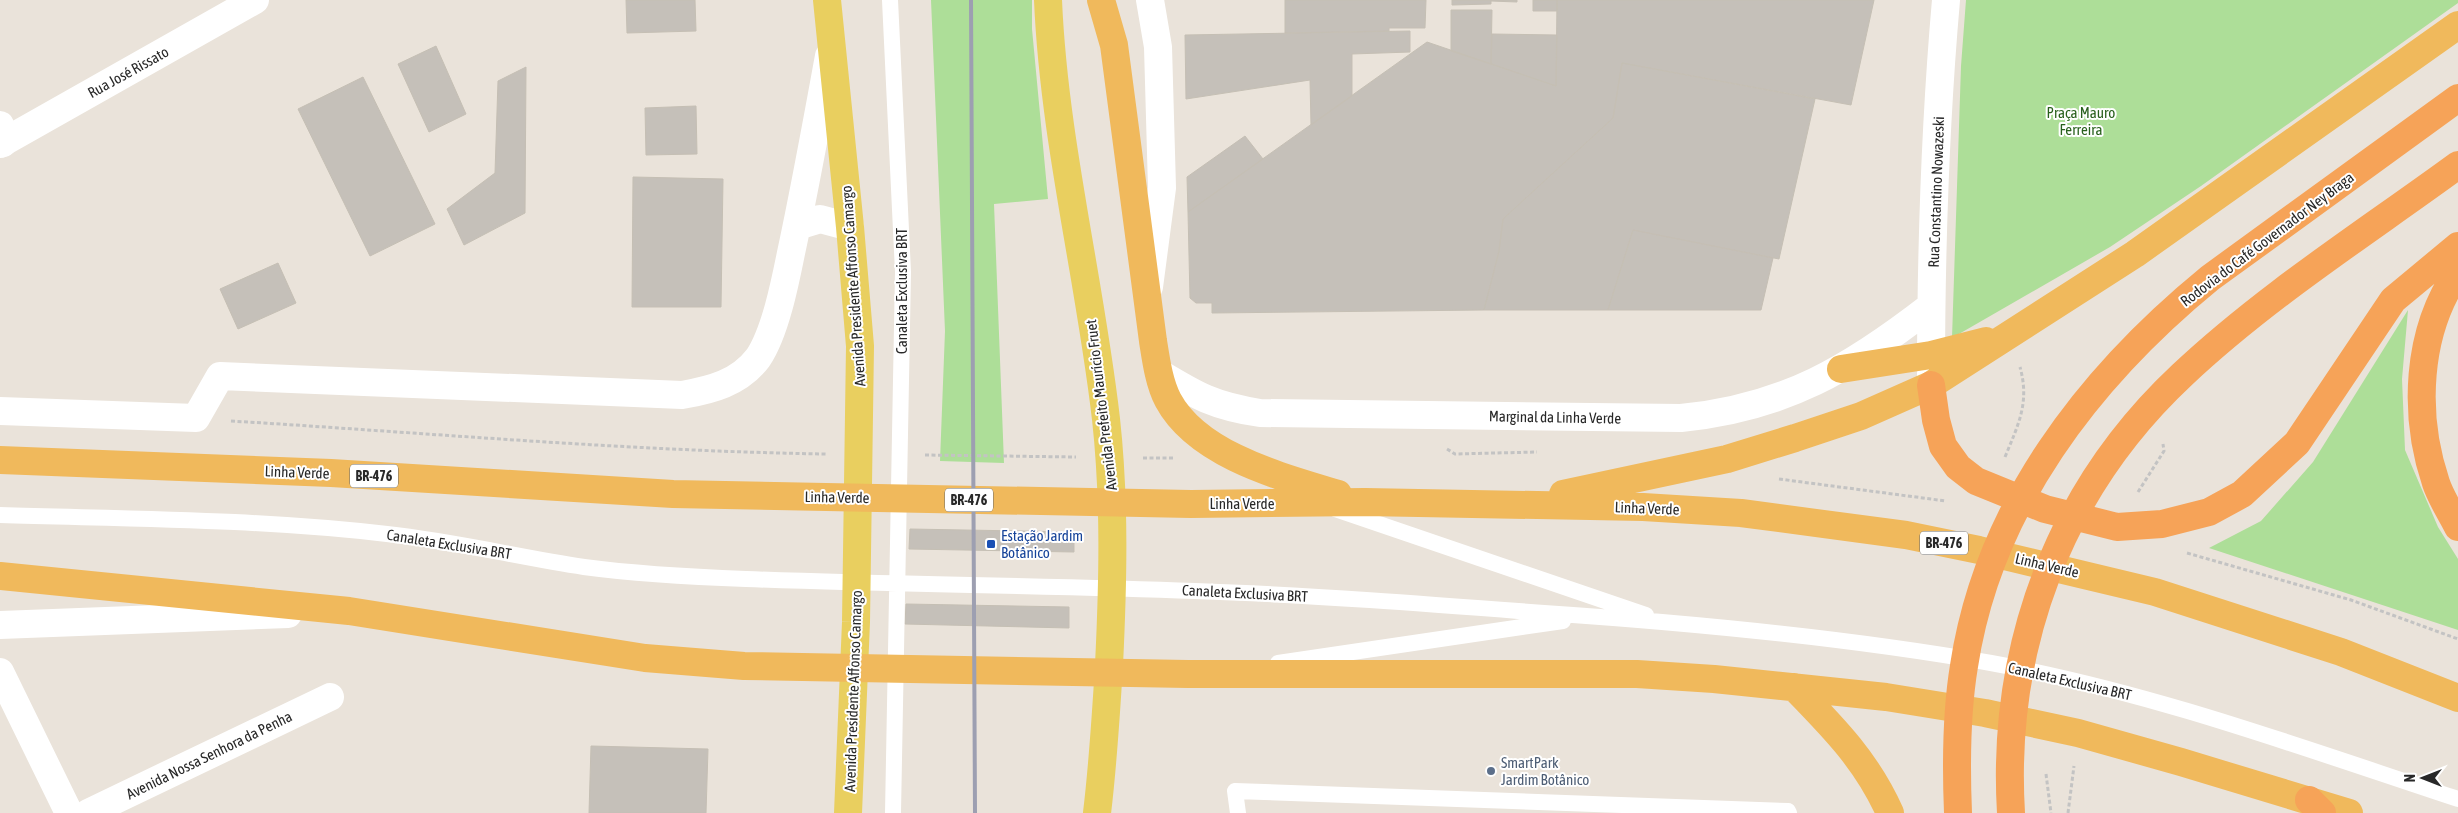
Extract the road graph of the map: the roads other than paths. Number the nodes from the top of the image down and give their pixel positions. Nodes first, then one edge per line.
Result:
1 (255, 0) edge
2 (827, 0) edge
3 (890, 0) edge
4 (1048, 0) edge
5 (1101, 0) edge
6 (1150, 0) edge
7 (1946, 0) edge
8 (2458, 25) edge
9 (831, 44) junction
10 (2458, 98) edge
11 (1, 137) edge
12 (2458, 165) edge
13 (797, 226) junction
14 (850, 226) junction
15 (2458, 246) edge
16 (2458, 272) edge
17 (1148, 301) junction
18 (1931, 306) junction
19 (2012, 335) junction
20 (1931, 355) junction
21 (1841, 369) junction
22 (1159, 373) junction
23 (1931, 385) junction
24 (0, 411) edge
25 (0, 460) edge
26 (1365, 502) junction
27 (1317, 503) junction
28 (1515, 505) junction
29 (0, 515) edge
30 (2458, 528) edge
31 (0, 576) edge
32 (349, 611) junction
33 (1592, 616) junction
34 (1669, 623) junction
35 (0, 625) edge
36 (0, 672) edge
37 (1198, 674) junction
38 (1794, 687) junction
39 (330, 697) dead end
40 (2458, 698) edge
41 (2458, 798) edge
42 (2316, 807) edge
43 (69, 813) edge
44 (88, 813) edge
45 (848, 813) edge
46 (893, 813) edge
47 (1097, 813) edge
48 (1238, 813) edge
49 (1789, 813) edge
50 (1890, 813) edge
51 (1958, 813) edge
52 (2011, 813) edge
53 (2349, 813) edge

1 - 11 street, Rua José Rissato
2 - 9 main road, Avenida Presidente Affonso Camargo
3 - 46 lane, Canaleta Exclusiva BRT
4 - 47 main road, Avenida Prefeito Maurício Fruet
5 - 17 highway
6 - 17 street
7 - 18 street, Rua Constantino Nowazeski
8 - 19 highway
9 - 13 street
9 - 14 main road, Avenida Presidente Affonso Camargo
10 - 51 highway, Rodovia do Café Governador Ney Braga
12 - 52 highway
13 - 14 street
13 - 24 street
14 - 45 main road, Avenida Presidente Affonso Camargo
15 - 23 highway
16 - 30 highway
17 - 22 highway
18 - 20 street, Rua Constantino Nowazeski
18 - 21 street, Marginal da Linha Verde
19 - 20 highway
19 - 23 highway
20 - 21 highway
20 - 23 street, Rua Constantino Nowazeski
21 - 22 street, Marginal da Linha Verde
22 - 26 highway
23 - 28 highway
25 - 27 highway, Linha Verde / BR-476
26 - 27 highway, Linha Verde / BR-476
26 - 28 highway, Linha Verde / BR-476
27 - 34 lane, Canaleta Exclusiva BRT
28 - 40 highway, Linha Verde / BR-476
29 - 33 lane, Canaleta Exclusiva BRT
31 - 32 highway
32 - 35 street
32 - 37 highway
33 - 34 lane, Canaleta Exclusiva BRT
33 - 37 lane, Canaleta Exclusiva BRT
34 - 41 lane, Canaleta Exclusiva BRT
36 - 43 street
37 - 38 highway
38 - 42 highway
38 - 50 highway
39 - 44 street, Avenida Nossa Senhora da Penha
42 - 53 highway
48 - 49 lane

